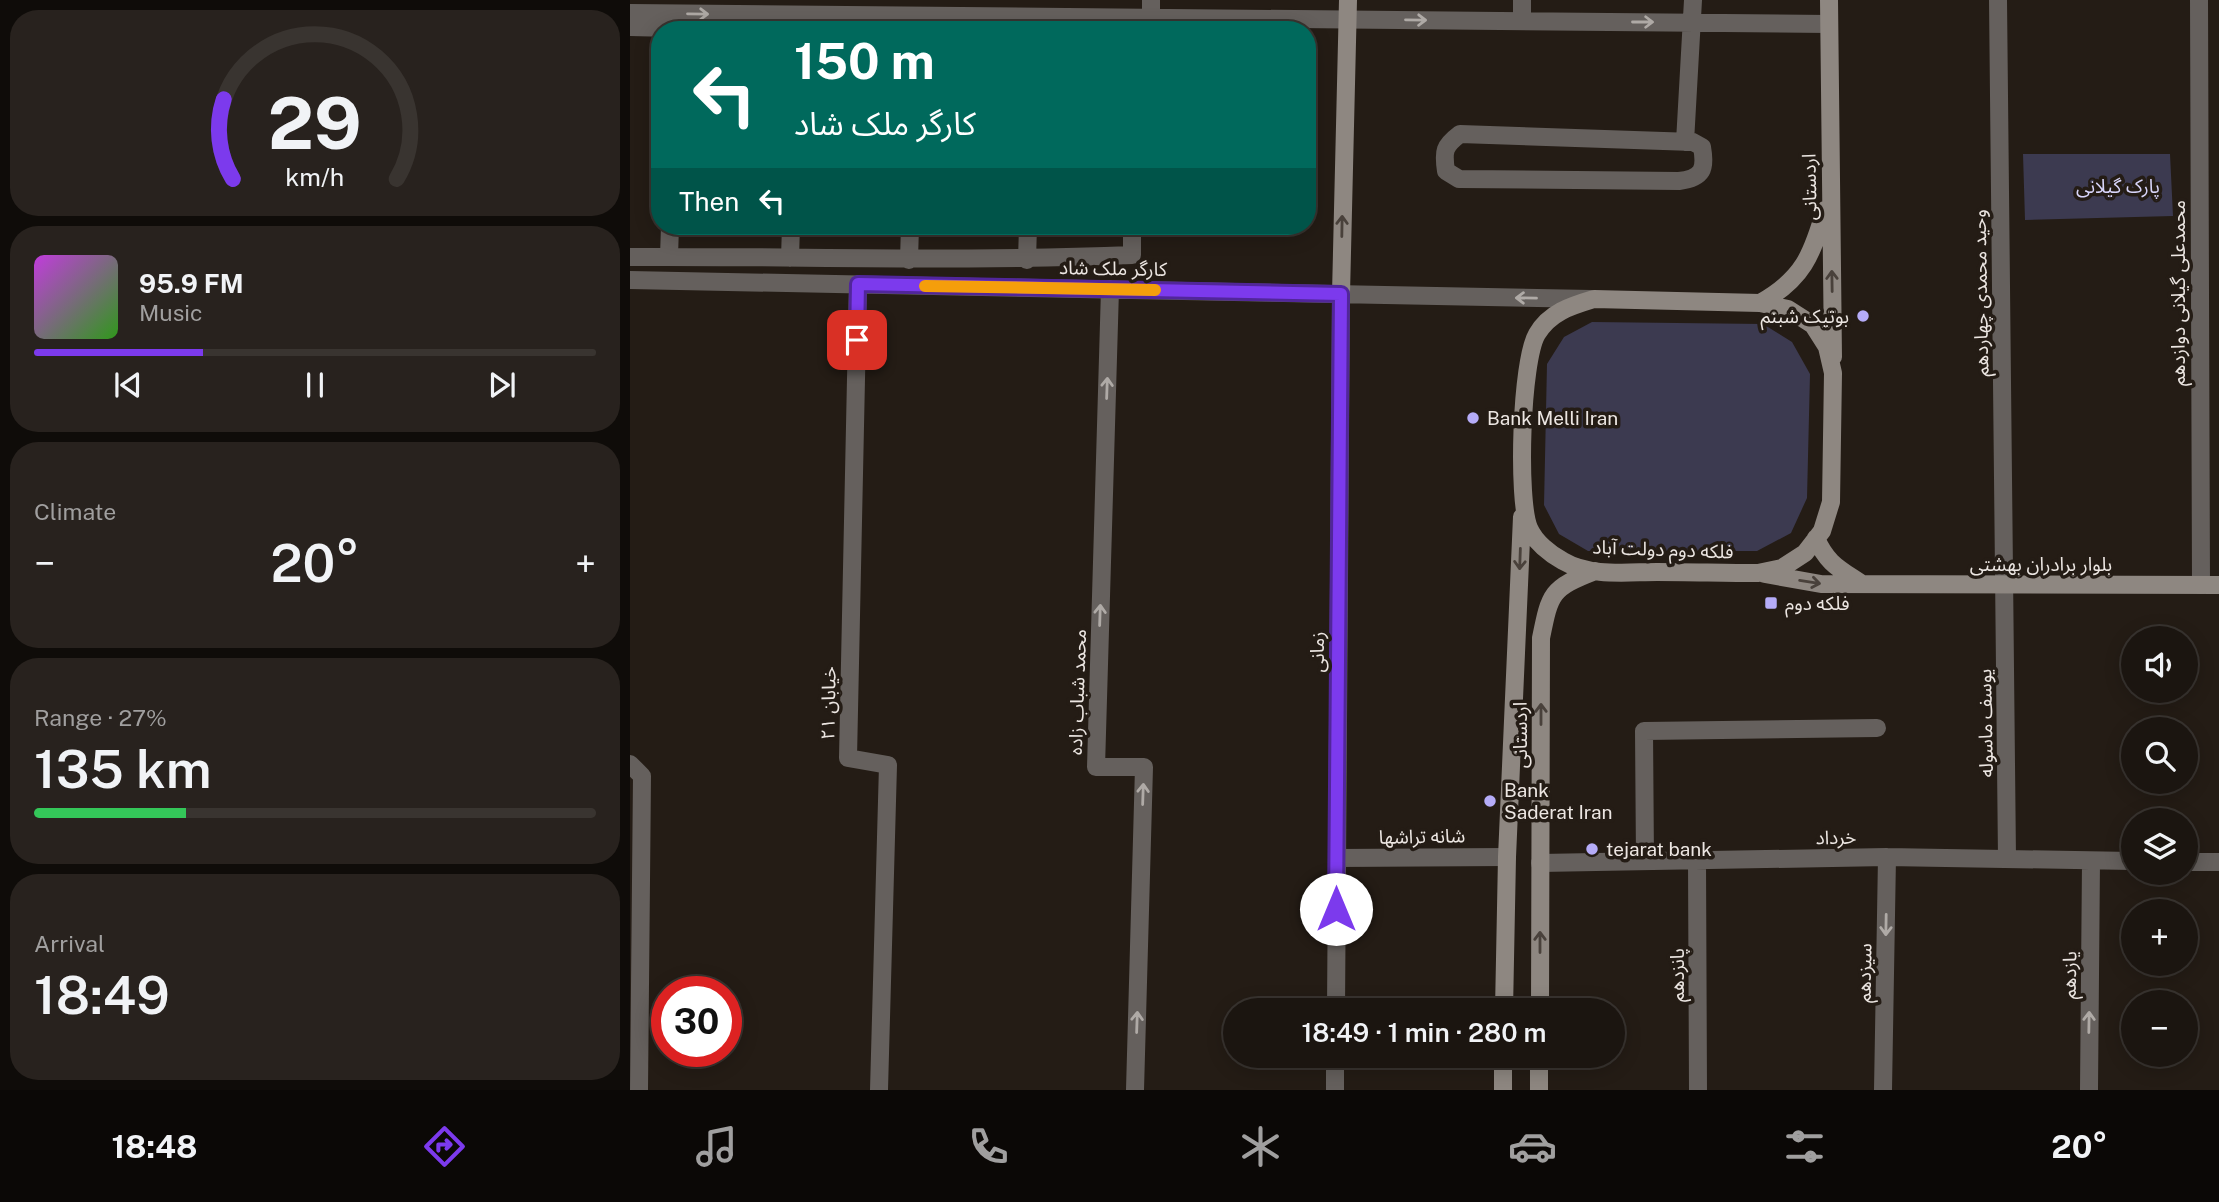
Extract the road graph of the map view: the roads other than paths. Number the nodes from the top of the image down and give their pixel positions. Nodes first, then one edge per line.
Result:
1 (1348, 0) edge
2 (1522, 0) edge
3 (1693, 0) edge
4 (1829, 0) edge
5 (1998, 0) edge
6 (2199, 0) edge
7 (781, 7) edge
8 (967, 8) edge
9 (1151, 9) edge
10 (630, 13) edge
11 (1348, 20) junction
12 (1522, 21) junction
13 (1693, 22) junction
14 (1829, 24) junction
15 (630, 27) edge
16 (651, 28) edge
17 (1685, 142) junction
18 (1830, 193) junction
19 (670, 235) edge
20 (791, 235) edge
21 (910, 235) edge
22 (1028, 235) edge
23 (1132, 235) edge
24 (630, 257) edge
25 (669, 257) junction
26 (790, 258) junction
27 (880, 260) junction
28 (909, 260) junction
29 (1027, 260) junction
30 (630, 280) edge
31 (858, 284) junction
32 (880, 285) junction
33 (1110, 289) junction
34 (1341, 294) junction
35 (1594, 299) junction
36 (1760, 303) junction
37 (1833, 373) junction
38 (1523, 507) junction
39 (1816, 538) junction
40 (1595, 571) junction
41 (1758, 573) junction
42 (1862, 584) junction
43 (2210, 585) edge
44 (2004, 586) junction
45 (1877, 728) dead end
46 (630, 765) edge
47 (1507, 857) junction
48 (1887, 857) junction
49 (1337, 858) junction
50 (2007, 859) junction
51 (1697, 860) junction
52 (1645, 861) junction
53 (2091, 861) junction
54 (2121, 861) edge
55 (2198, 862) edge
56 (2219, 862) edge
57 (1540, 863) junction
58 (1336, 998) edge
59 (1504, 998) edge
60 (1540, 998) edge
61 (1335, 1068) edge
62 (1503, 1068) edge
63 (1539, 1068) edge
64 (639, 1090) edge
65 (879, 1090) edge
66 (1135, 1090) edge
67 (1335, 1090) edge
68 (1503, 1090) edge
69 (1539, 1090) edge
70 (1698, 1090) edge
71 (1883, 1090) edge
72 (2089, 1090) edge

1 - 11 main road
2 - 12 street
3 - 13 street
4 - 14 main road, اردستانی
5 - 44 street, وحید محمدی چهاردهم
6 - 43 street, محمدعلی گیلانی دوازدهم
7 - 8 street
10 -> 7 street
8 - 9 street
9 - 11 street
11 -> 12 street
34 -> 11 main road
12 -> 13 street
13 - 14 street
13 - 17 street
14 - 18 main road, اردستانی
15 - 16 street
17 - 17 street
18 - 36 main road
37 -> 18 main road, اردستانی
19 - 25 street
20 - 26 street
21 - 28 street
22 - 29 street
23 - 29 street
24 - 25 street
25 - 26 street
26 - 27 street
27 - 28 street
27 - 32 street
28 - 29 street
30 - 31 street, کارگر ملک شاد
31 - 32 street, کارگر ملک شاد
31 - 65 street, خیابان ۲۱
32 - 33 street, کارگر ملک شاد
33 - 34 street, کارگر ملک شاد
66 -> 33 street, محمد شباب زاده
35 -> 34 street, کارگر ملک شاد
34 - 49 street, زمانی
35 - 36 main road, فلکه دوم دولت آباد
35 - 38 main road, فلکه دوم دولت آباد
36 - 37 main road, فلکه دوم دولت آباد
37 - 39 main road, فلکه دوم دولت آباد
38 - 40 main road, فلکه دوم دولت آباد
38 -> 47 main road, اردستانی
39 - 41 main road, فلکه دوم دولت آباد
39 - 42 main road
40 - 41 main road, فلکه دوم دولت آباد
57 -> 40 main road, اردستانی
41 -> 42 main road, بلوار برادران بهشتی
42 - 44 main road, بلوار برادران بهشتی
43 - 44 main road, بلوار برادران بهشتی
44 - 50 street, یوسف ماسوله
45 - 52 street
46 - 64 street
47 - 49 street, شانه تراشها
47 - 59 main road, اردستانی
48 - 50 street, خرداد
48 - 51 street, خرداد
48 -> 71 street, سیزدهم
49 - 58 street, زمانی
50 - 53 street, خرداد
51 - 52 street, خرداد
51 - 70 street, پانزدهم
52 - 57 street, خرداد
53 - 54 street, خرداد
72 -> 53 street, یازدهم
55 - 56 street
60 -> 57 main road, اردستانی
61 - 67 street
62 - 68 main road
63 - 69 main road

